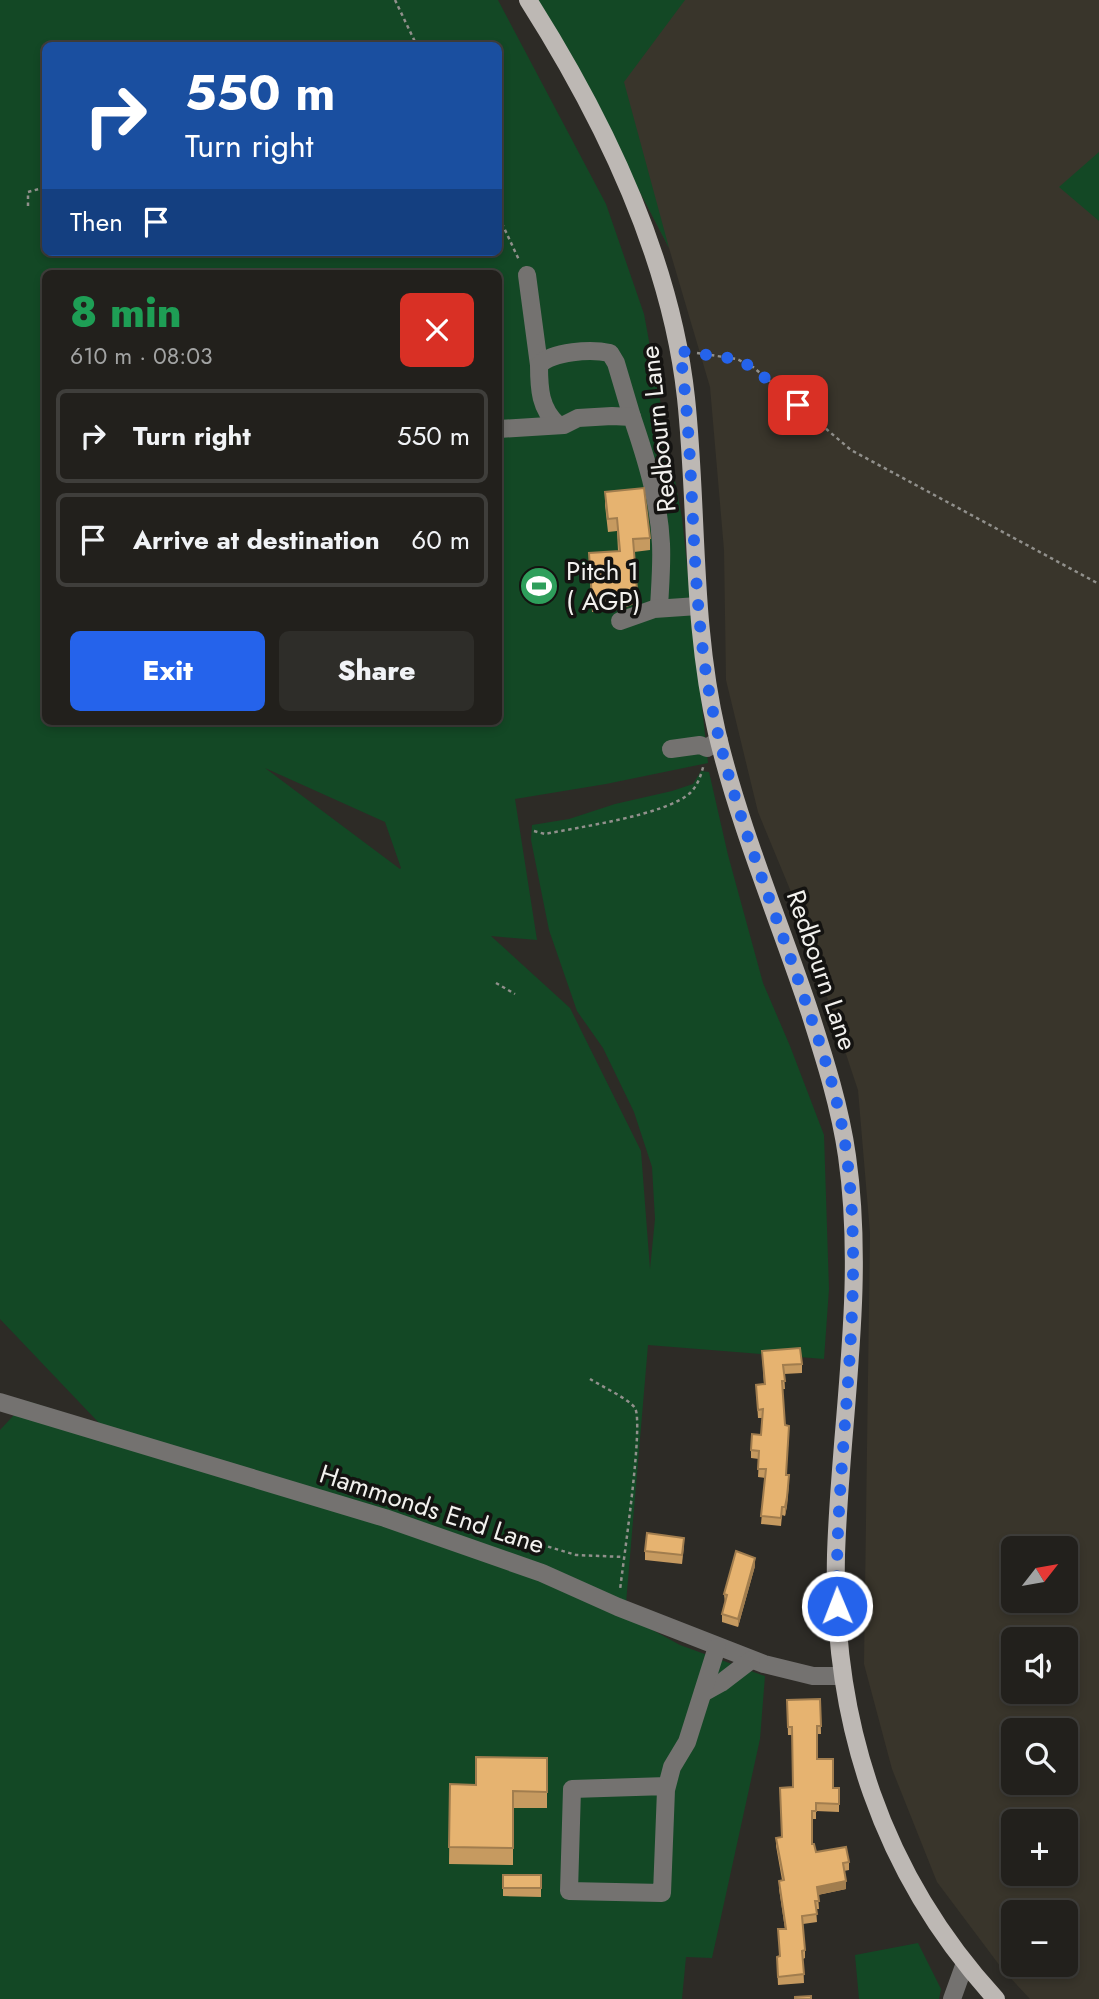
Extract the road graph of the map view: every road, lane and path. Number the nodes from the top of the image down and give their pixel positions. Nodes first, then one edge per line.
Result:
1 (395, 0) edge
2 (528, 0) edge
3 (415, 42) edge
4 (42, 188) edge
5 (28, 206) dead end
6 (502, 223) edge
7 (527, 275) joint
8 (680, 351) junction
9 (539, 365) junction
10 (632, 418) junction
11 (558, 425) junction
12 (502, 429) edge
13 (1099, 584) edge
14 (698, 606) junction
15 (659, 608) junction
16 (620, 621) dead end
17 (671, 749) dead end
18 (710, 751) junction
19 (534, 831) dead end
20 (496, 983) dead end
21 (515, 994) dead end
22 (590, 1379) dead end
23 (0, 1402) edge
24 (511, 1551) dead end
25 (624, 1557) junction
26 (618, 1607) junction
27 (717, 1647) junction
28 (751, 1660) junction
29 (842, 1675) junction
30 (704, 1693) junction
31 (667, 1786) junction
32 (965, 1963) junction
33 (951, 1999) edge
34 (996, 1999) edge

1 - 3 path
2 - 8 main road, Redbourn Lane
4 - 5 path
6 - 7 path
7 - 9 street
8 - 13 path
8 - 14 main road, Redbourn Lane
9 - 10 street
9 - 11 street
10 - 11 street
10 - 15 street
11 - 12 street
14 - 15 street
14 - 18 main road, Redbourn Lane
15 - 16 street
17 - 18 street
18 - 19 path
18 - 29 main road, Redbourn Lane
20 - 21 path
22 - 25 path
23 - 26 street, Hammonds End Lane
24 - 25 path
25 - 26 path
26 - 27 street, Hammonds End Lane
27 - 28 street, Hammonds End Lane
27 - 30 street
28 - 29 street, Hammonds End Lane
28 - 30 street
29 - 32 main road, Redbourn Lane
30 - 31 street
31 - 31 street
32 - 33 street
32 - 34 main road, Redbourn Lane

